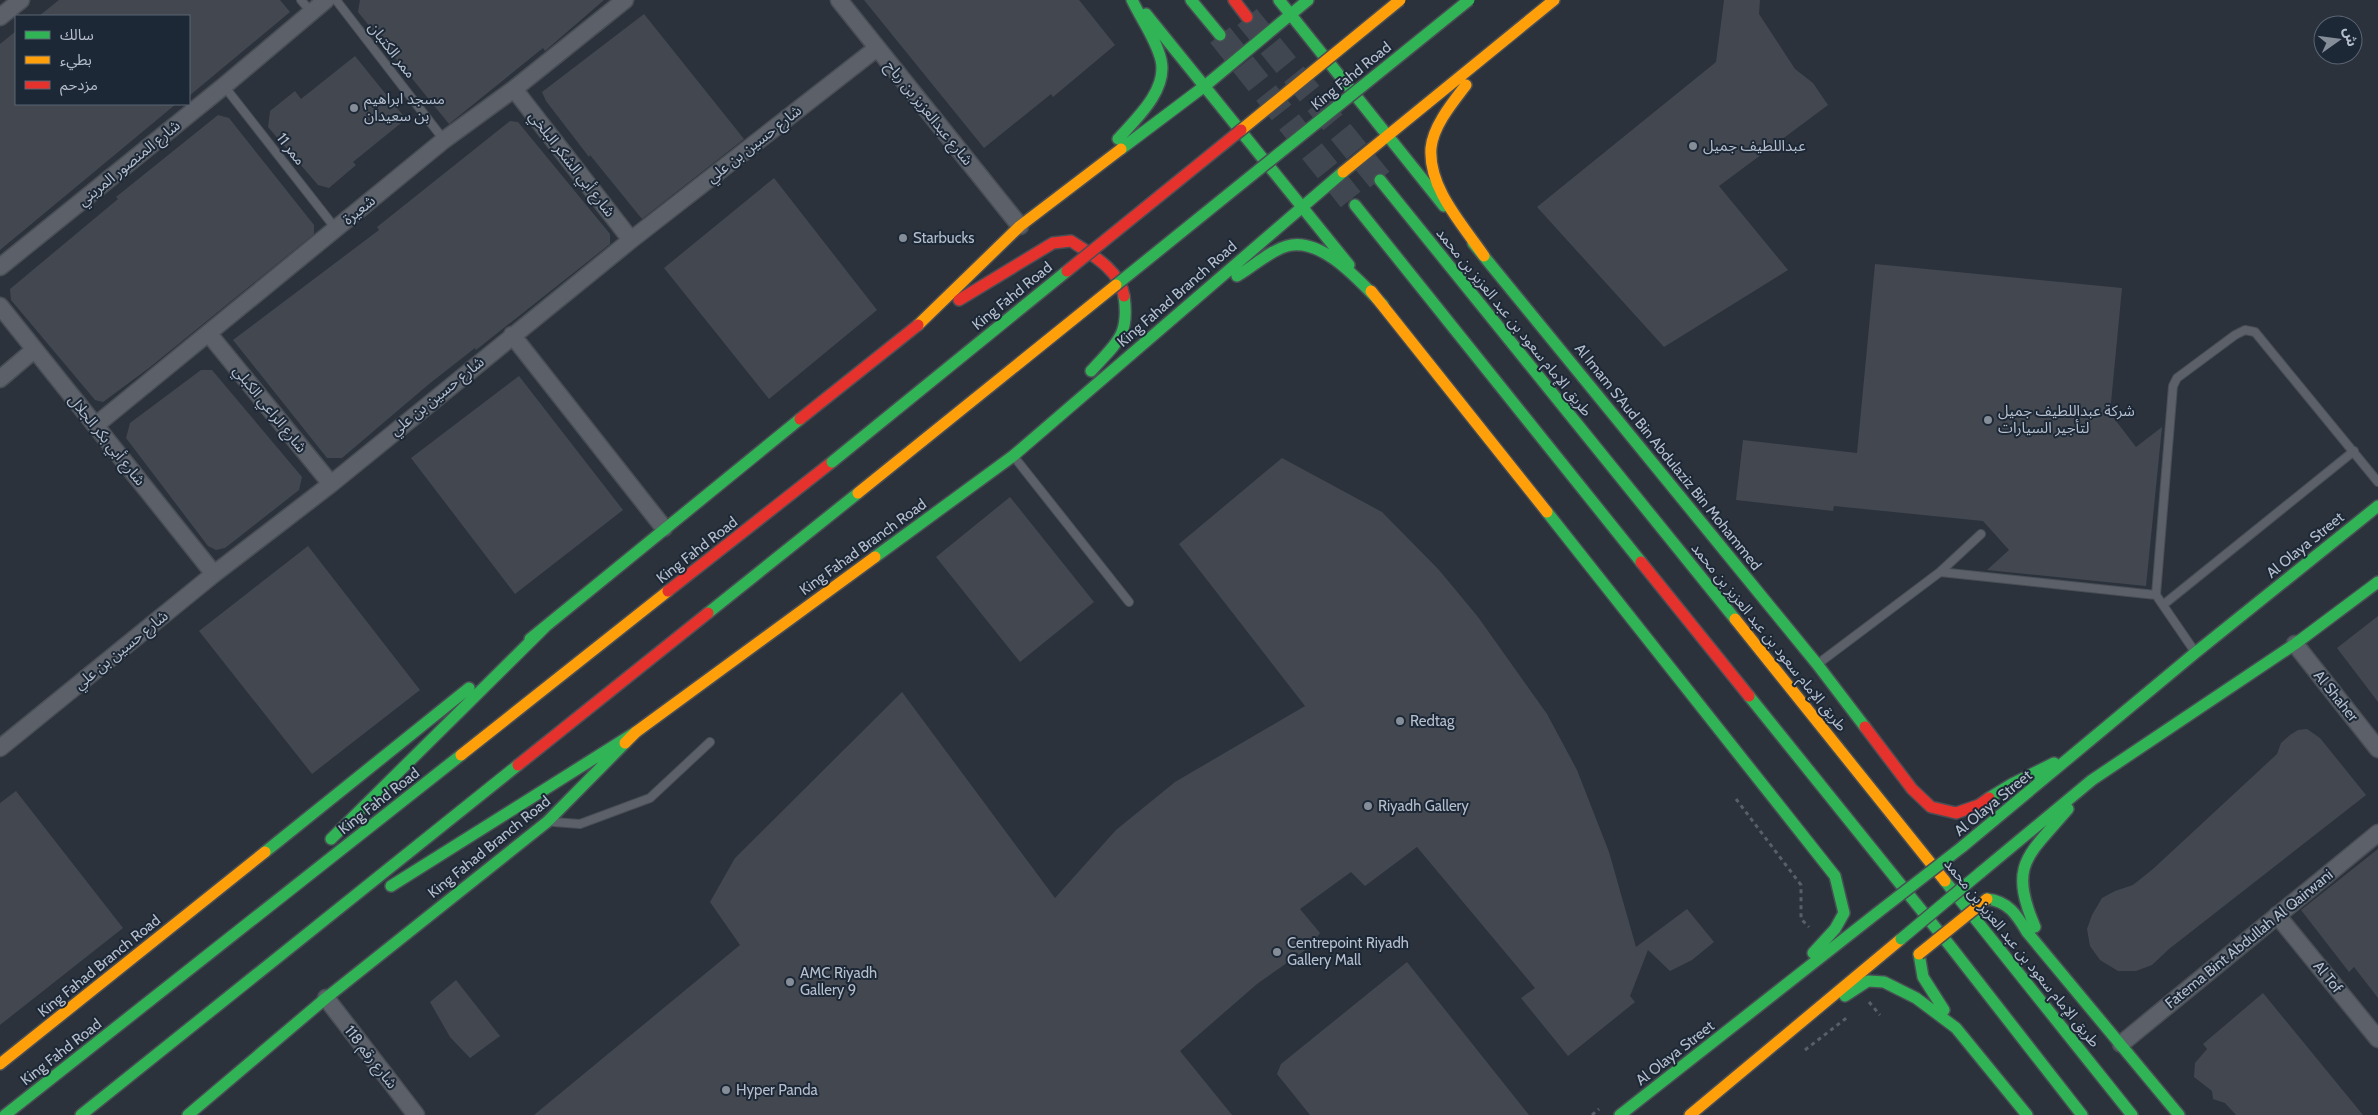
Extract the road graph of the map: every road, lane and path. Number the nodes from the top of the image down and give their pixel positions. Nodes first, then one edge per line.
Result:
1 (21, 0) edge
2 (326, 0) edge
3 (336, 0) edge
4 (626, 0) edge
5 (839, 0) edge
6 (1133, 0) edge
7 (1192, 0) edge
8 (1234, 0) edge
9 (1279, 0) edge
10 (1308, 0) edge
11 (1400, 0) edge
12 (1469, 0) edge
13 (1554, 0) edge
14 (306, 6) edge
15 (1291, 14) junction
16 (0, 17) edge
17 (1247, 17) tunnel mouth
18 (1220, 35) tunnel mouth
19 (876, 48) junction
20 (1488, 55) junction
21 (1206, 85) junction
22 (224, 86) junction
23 (514, 89) junction
24 (1388, 138) junction
25 (444, 140) junction
26 (1089, 174) junction
27 (1380, 180) tunnel mouth
28 (1355, 206) tunnel mouth
29 (1300, 208) junction
30 (1020, 226) junction
31 (336, 228) junction
32 (631, 240) junction
33 (1484, 256) junction
34 (0, 267) edge
35 (0, 306) edge
36 (1383, 306) junction
37 (1184, 308) junction
38 (922, 322) junction
39 (209, 334) junction
40 (512, 335) junction
41 (34, 350) junction
42 (0, 378) edge
43 (96, 425) junction
44 (1027, 444) junction
45 (2354, 451) junction
46 (1013, 456) junction
47 (2378, 482) edge
48 (331, 484) junction
49 (2378, 506) edge
50 (664, 528) junction
51 (1981, 534) dead end
52 (1940, 572) junction
53 (214, 574) junction
54 (2378, 582) edge
55 (2156, 595) junction
56 (1129, 602) dead end
57 (2163, 605) junction
58 (545, 627) junction
59 (2295, 644) junction
60 (2195, 653) junction
61 (1817, 664) junction
62 (636, 732) junction
63 (710, 742) dead end
64 (0, 748) edge
65 (2378, 748) edge
66 (2077, 752) junction
67 (2092, 780) junction
68 (1736, 799) dead end
69 (547, 822) junction
70 (2378, 834) edge
71 (2277, 915) junction
72 (1801, 919) dead end
73 (236, 933) junction
74 (279, 956) junction
75 (2051, 962) junction
76 (1773, 996) junction
77 (326, 998) junction
78 (1868, 1001) dead end
79 (1880, 1015) dead end
80 (1956, 1028) junction
81 (1792, 1032) junction
82 (2378, 1039) edge
83 (2121, 1044) junction
84 (0, 1064) edge
85 (412, 1110) edge
86 (5, 1115) edge
87 (81, 1115) edge
88 (188, 1115) edge
89 (427, 1115) edge
90 (1620, 1115) edge
91 (1690, 1115) edge
92 (2027, 1115) edge
93 (2082, 1115) edge
94 (2132, 1115) edge
95 (2179, 1115) edge

1 - 16 street
2 - 14 street, شارع المنصور المريني
3 - 25 lane, ممر الكتبان
4 - 23 street, شعيرة
5 - 19 street, شارع عبدالعزيز بن رباح
6 - 21 main road
6 - 26 main road
7 - 18 main road
8 - 17 main road
9 - 15 main road, Al Imam S'Aud Bin Abdulaziz Bin Mohammed
10 - 15 main road, King Fahad Branch Road
11 - 73 main road, King Fahd Road, bridge
12 - 74 main road, King Fahd Road, bridge
13 - 20 main road, King Fahad Branch Road
14 - 22 street, شارع المنصور المريني
15 - 21 main road, King Fahad Branch Road
15 - 24 main road, Al Imam S'Aud Bin Abdulaziz Bin Mohammed
19 - 30 street, شارع عبدالعزيز بن رباح
19 - 32 street, شارع حسين بن علي
20 - 24 main road, King Fahad Branch Road
20 - 33 main road
21 - 26 main road, King Fahad Branch Road
21 - 29 main road
22 - 31 lane, ممر 11
22 - 34 street, شارع المنصور المريني
23 - 25 street, شعيرة
23 - 32 street, شارع أبي الشكر البلخي
24 - 29 main road, King Fahad Branch Road
24 - 33 main road, Al Imam S'Aud Bin Abdulaziz Bin Mohammed
25 - 31 street, شعيرة
26 - 30 main road, King Fahad Branch Road
27 - 94 main road, طريق الإمام سعود بن عبد العزيز بن محمد
28 - 93 main road
29 - 36 main road
29 - 37 main road, King Fahad Branch Road
30 - 38 main road, King Fahad Branch Road
31 - 39 street, شعيرة
32 - 40 street, شارع حسين بن علي
33 - 61 main road, Al Imam S'Aud Bin Abdulaziz Bin Mohammed
35 - 41 street, شارع أبي بكر الجلال
36 - 37 main road
36 - 76 main road
37 - 44 main road, King Fahad Branch Road
38 - 44 main road
38 - 50 main road, King Fahad Branch Road
39 - 43 street, شعيرة
39 - 48 street, شارع الراعي الكبلي
40 - 48 street, شارع حسين بن علي
40 - 50 street
41 - 42 street
41 - 43 street, شارع أبي بكر الجلال
43 - 53 street, شارع أبي بكر الجلال
44 - 46 main road, King Fahad Branch Road
45 - 47 lane
45 - 55 lane
45 - 57 lane
46 - 56 lane
46 - 62 main road, King Fahad Branch Road
48 - 53 street, شارع حسين بن علي
49 - 60 main road, Al Olaya Street
50 - 58 main road, King Fahad Branch Road
51 - 52 lane
52 - 55 lane
52 - 61 lane
53 - 64 street, شارع حسين بن علي
54 - 59 main road
55 - 57 lane
57 - 60 lane
58 - 73 main road
58 - 84 main road, King Fahad Branch Road
59 - 65 street, Al Shaher
59 - 67 main road
60 - 66 main road, Al Olaya Street
61 - 66 main road, Al Imam S'Aud Bin Abdulaziz Bin Mohammed
62 - 69 main road, King Fahad Branch Road
62 - 74 main road
63 - 69 lane
66 - 76 main road, Al Olaya Street, bridge
67 - 75 main road
67 - 81 main road, bridge
68 - 72 path
69 - 77 main road, King Fahad Branch Road
70 - 71 street, Fatema Bint Abdullah Al Qairwani
71 - 82 street, Al Tof
71 - 83 street, Fatema Bint Abdullah Al Qairwani
73 - 86 main road, King Fahd Road
74 - 87 main road, King Fahd Road
75 - 80 main road, bridge
75 - 83 main road
76 - 90 main road, Al Olaya Street
77 - 85 street, شارع رقم 118
77 - 88 main road, King Fahad Branch Road
78 - 79 path
80 - 81 main road
80 - 92 main road
81 - 91 main road
83 - 95 main road
85 - 89 lane

